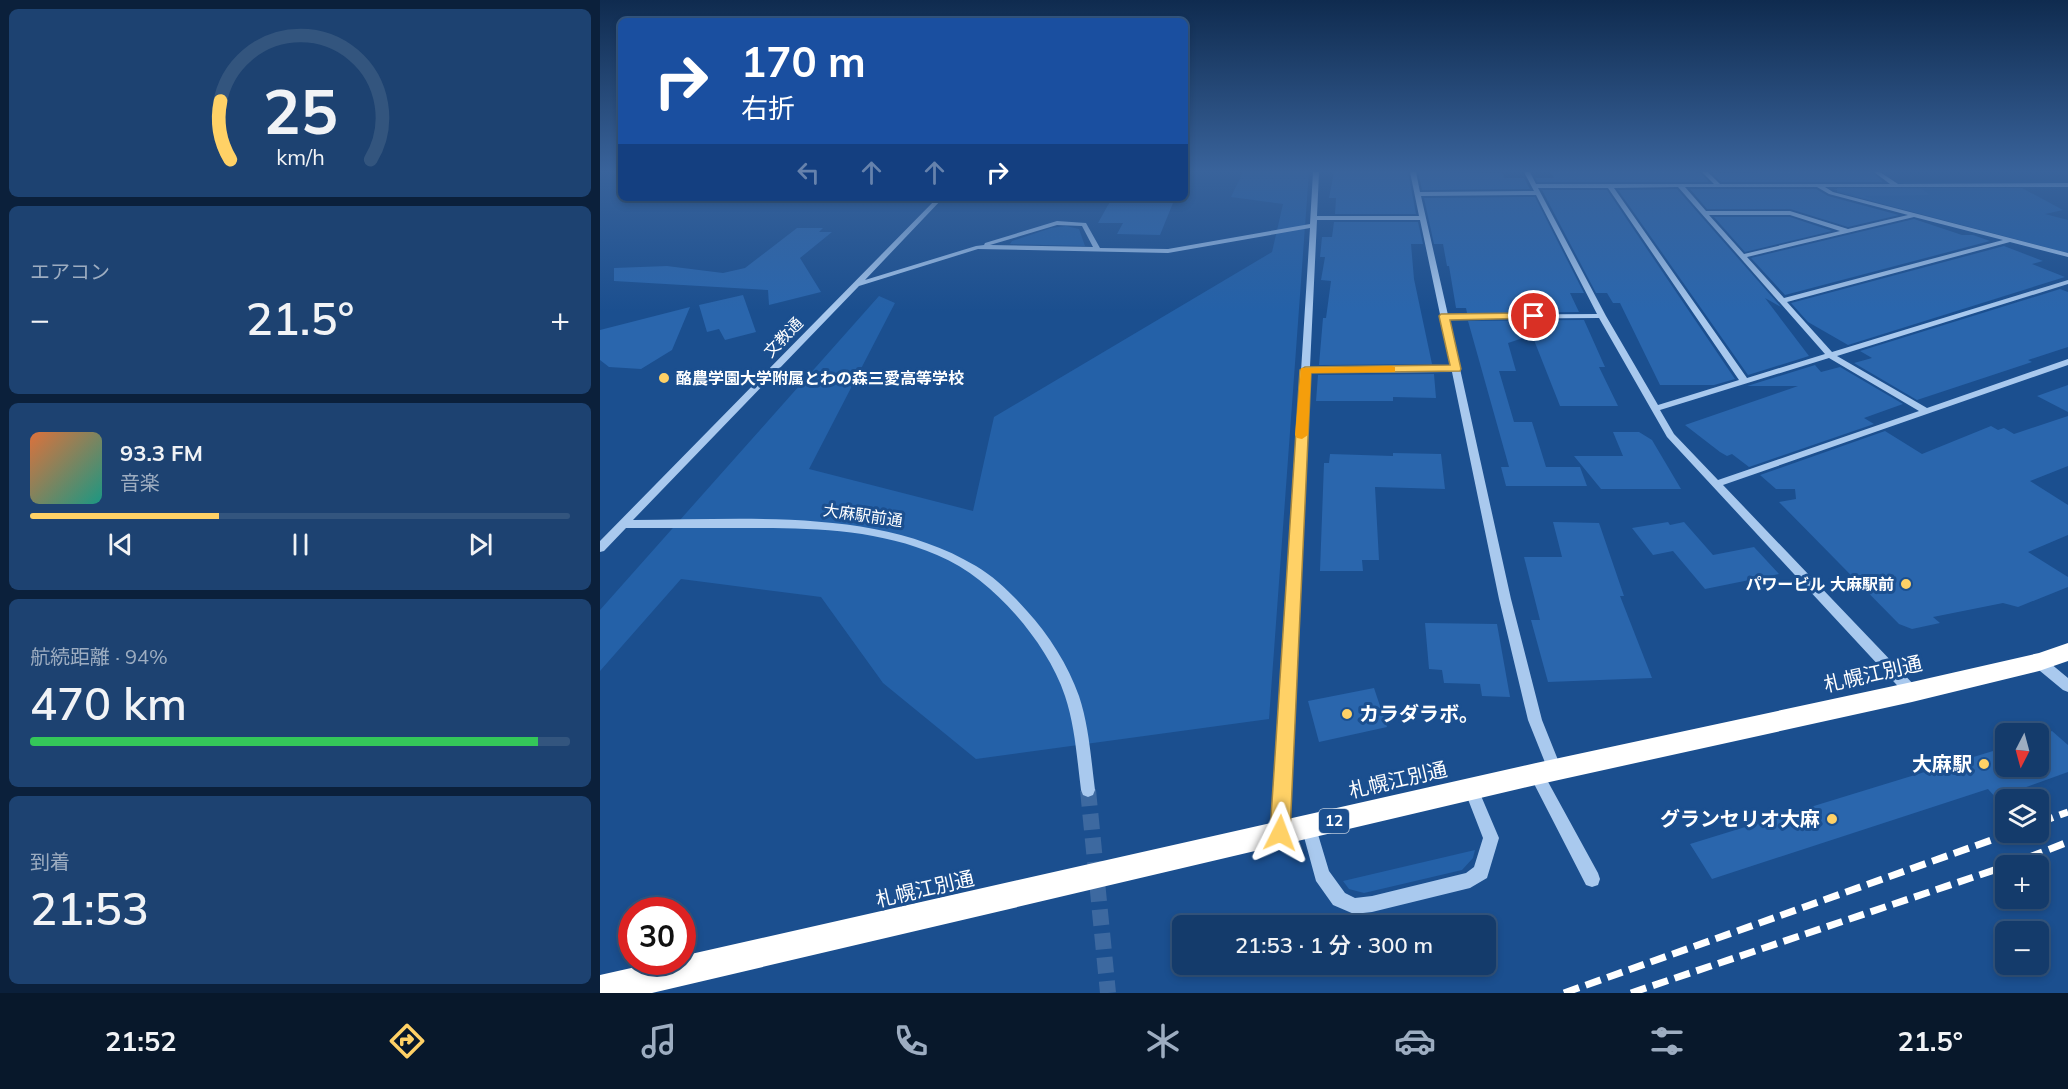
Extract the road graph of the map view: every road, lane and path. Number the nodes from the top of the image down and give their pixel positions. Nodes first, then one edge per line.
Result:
1 (920, 218) edge
2 (1313, 218) edge
3 (1413, 218) edge
4 (1422, 218) edge
5 (1550, 218) edge
6 (1632, 218) edge
7 (1710, 218) edge
8 (1807, 218) edge
9 (1900, 218) edge
10 (1927, 218) edge
11 (1313, 222) junction
12 (1848, 231) junction
13 (2011, 240) junction
14 (978, 247) junction
15 (1098, 250) junction
16 (2068, 255) edge
17 (1742, 256) junction
18 (2068, 282) edge
19 (855, 285) junction
20 (1781, 301) junction
21 (1444, 316) junction
22 (1602, 316) junction
23 (1831, 356) junction
24 (2068, 362) edge
25 (1456, 369) junction
26 (1305, 370) junction
27 (1745, 382) junction
28 (1655, 409) junction
29 (1926, 411) junction
30 (1717, 484) junction
31 (623, 524) junction
32 (600, 548) edge
33 (2068, 652) edge
34 (2039, 662) junction
35 (2068, 686) edge
36 (1912, 692) junction
37 (1546, 772) junction
38 (1472, 789) junction
39 (1088, 790) tunnel mouth
40 (1309, 826) junction
41 (1280, 833) junction
42 (1593, 879) dead end
43 (600, 990) edge

1 - 19 street, 文教通
2 - 11 street
3 - 11 street
4 - 21 street
5 - 22 street
6 - 27 street
7 - 17 street
8 - 12 street
9 - 12 street
10 - 13 street
11 - 15 street
11 - 26 street
12 - 17 street
13 - 16 street
13 - 20 street
14 - 15 street
14 - 15 street
14 - 19 street
17 - 20 street
18 - 23 street
19 - 31 street, 文教通
20 - 23 street
21 - 22 street
21 - 25 street
22 - 28 street
23 - 27 street
23 - 29 street
24 - 29 street
25 - 26 street
25 - 37 street
26 - 41 street
27 - 28 street
28 - 30 street
29 - 30 street
30 - 36 street
31 - 32 street
31 - 39 street, 大麻駅前通
33 - 34 highway, 札幌江別通 / 12
34 - 35 street
34 - 36 highway, 札幌江別通 / 12
36 - 37 highway, 札幌江別通 / 12
37 - 38 highway, 札幌江別通 / 12
37 - 42 street
38 - 40 highway, 札幌江別通 / 12
38 - 40 street
40 - 41 highway, 札幌江別通 / 12
41 - 43 highway, 札幌江別通 / 12

